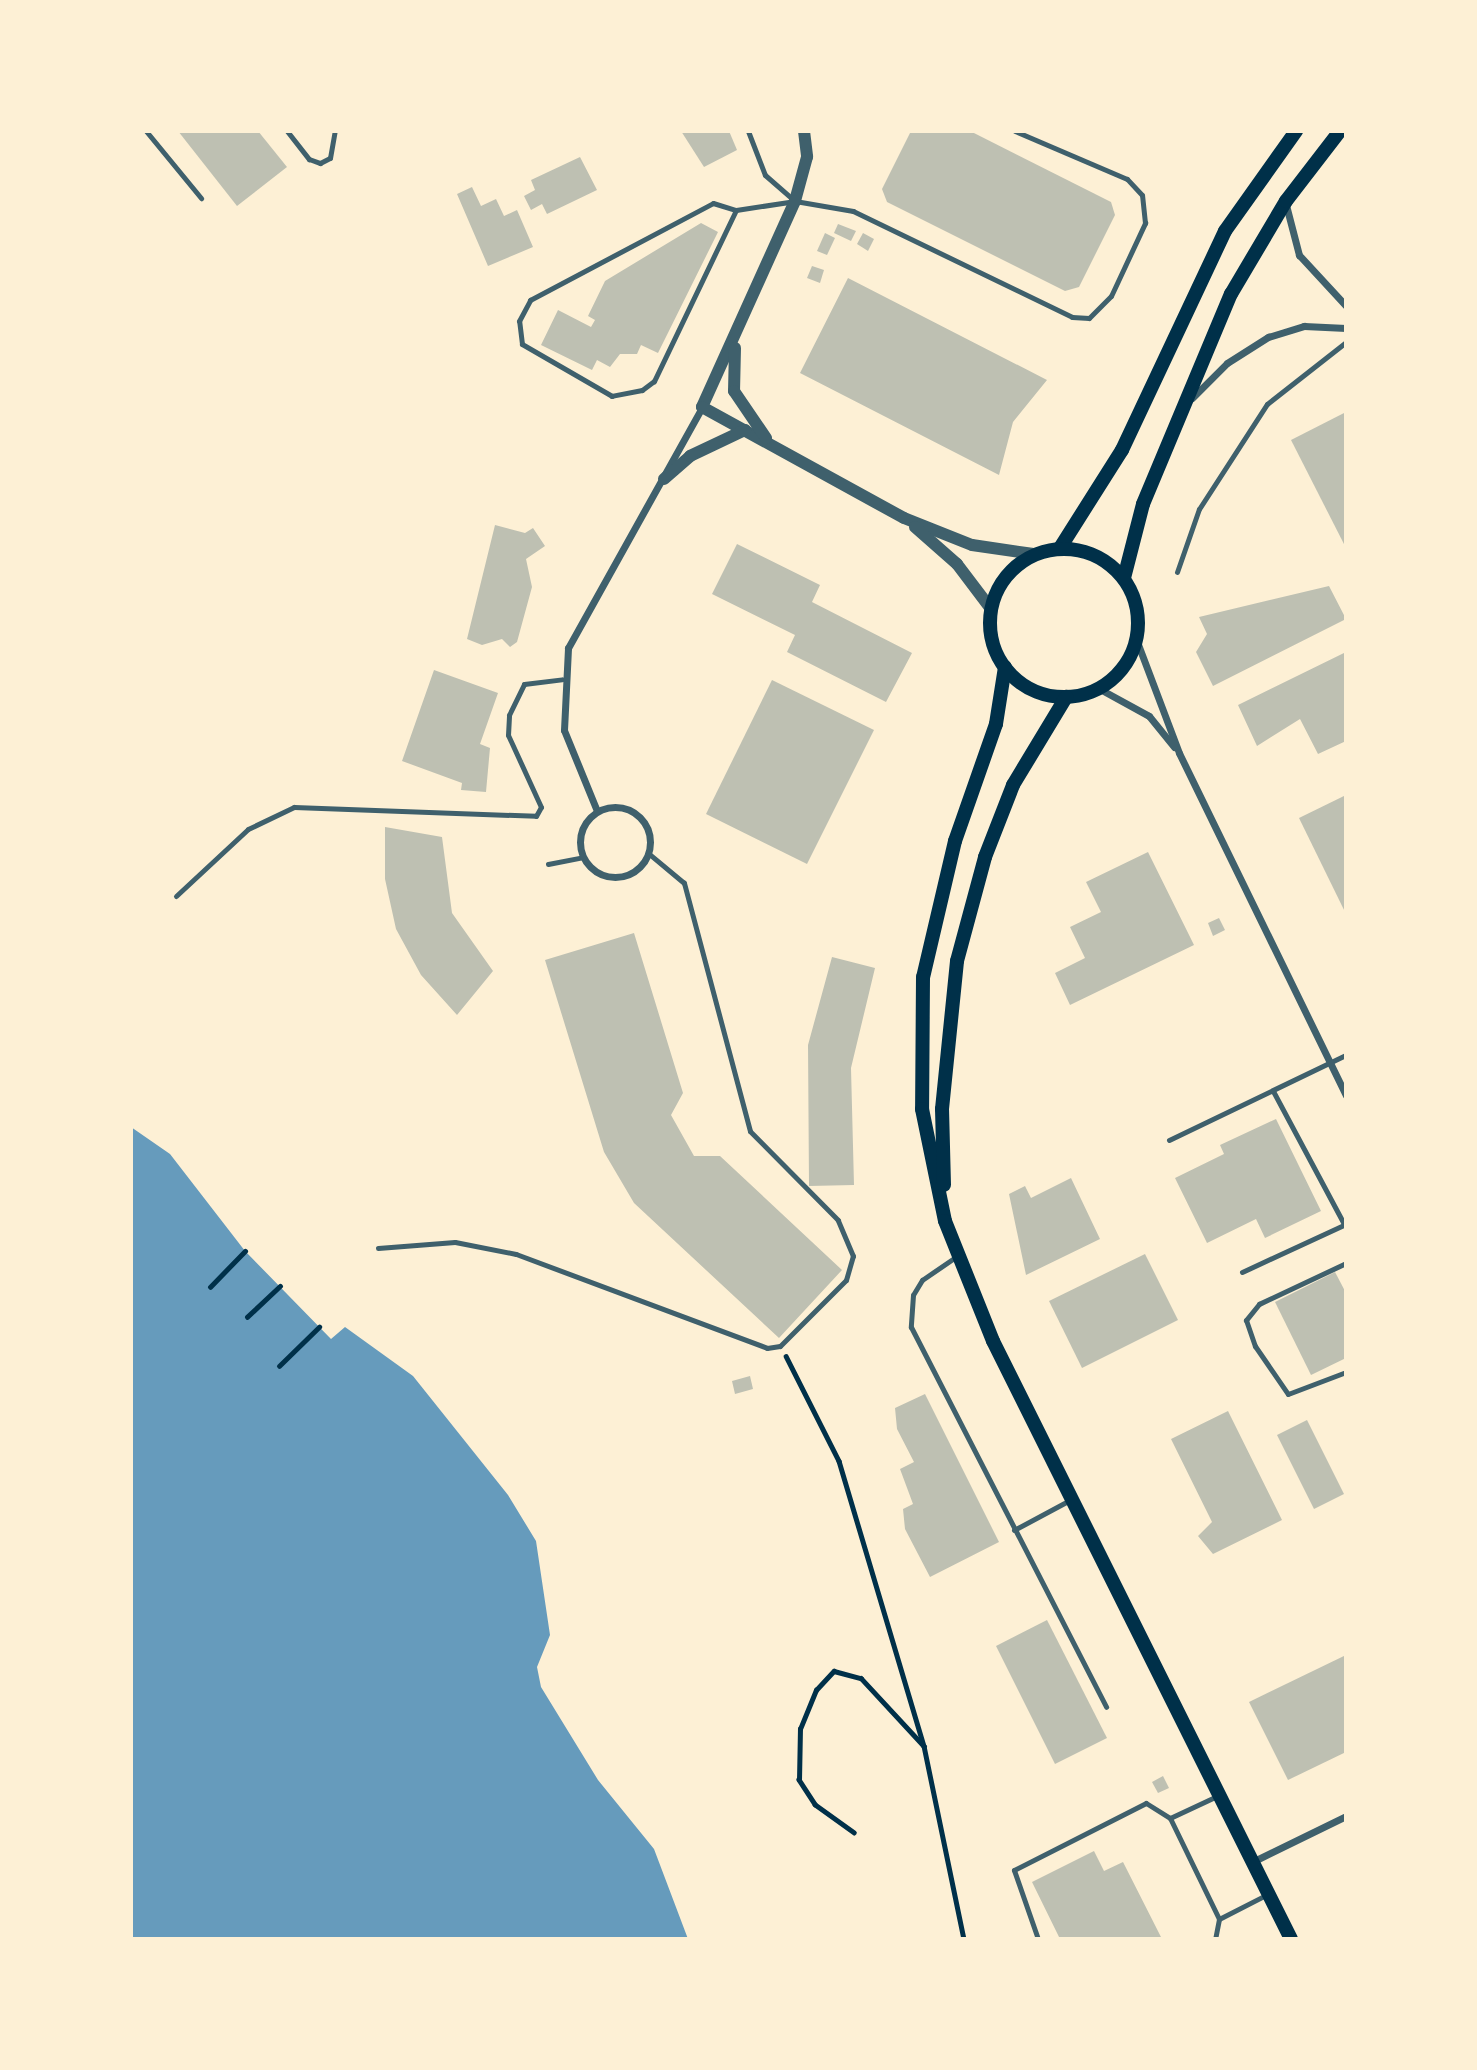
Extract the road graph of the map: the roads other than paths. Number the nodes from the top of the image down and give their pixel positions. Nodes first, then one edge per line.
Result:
1 (146, 131) edge
2 (287, 131) edge
3 (335, 131) edge
4 (748, 131) edge
5 (804, 131) edge
6 (1015, 131) edge
7 (1296, 131) edge
8 (1340, 131) edge
9 (201, 198) dead end
10 (795, 201) junction
11 (1286, 201) junction
12 (736, 210) junction
13 (1346, 306) edge
14 (1346, 328) edge
15 (736, 339) junction
16 (1345, 346) edge
17 (702, 407) junction
18 (1181, 413) junction
19 (745, 430) junction
20 (771, 444) junction
21 (664, 479) junction
22 (904, 517) junction
23 (1060, 548) junction
24 (1033, 554) junction
25 (1177, 572) dead end
26 (1124, 578) junction
27 (991, 609) junction
28 (1136, 639) junction
29 (1005, 667) junction
30 (562, 679) junction
31 (1098, 688) junction
32 (1066, 698) junction
33 (1179, 753) junction
34 (597, 811) junction
35 (648, 853) junction
36 (583, 857) junction
37 (548, 864) dead end
38 (176, 896) dead end
39 (1346, 1055) edge
40 (1330, 1063) junction
41 (1273, 1091) junction
42 (1346, 1096) edge
43 (1169, 1140) dead end
44 (945, 1221) junction
45 (1345, 1224) edge
46 (378, 1248) dead end
47 (957, 1256) junction
48 (1346, 1263) edge
49 (1242, 1272) dead end
50 (1346, 1372) edge
51 (1070, 1500) junction
52 (1014, 1530) junction
53 (1106, 1707) dead end
54 (1217, 1796) junction
55 (1346, 1816) edge
56 (1170, 1818) junction
57 (1251, 1863) junction
58 (1268, 1894) junction
59 (1219, 1919) junction
60 (1288, 1938) edge
61 (1038, 1939) edge
62 (1214, 1939) edge

1 - 9 lane
2 - 3 lane
4 - 10 lane
5 - 10 street
6 - 10 lane
7 - 23 main road
8 - 11 main road
10 - 12 lane
10 - 15 street
11 - 13 street
11 - 18 main road
12 - 12 lane
14 - 18 street
15 - 17 street
15 - 20 street
16 - 25 lane
17 - 19 street
17 - 21 street
18 - 26 main road
19 - 20 street
19 - 21 street
20 - 22 street
21 - 30 street
22 - 24 street
22 - 27 street
23 - 24 main road
23 - 26 main road
24 - 27 main road
26 - 28 main road
27 - 29 main road
28 - 31 main road
28 - 33 street
29 - 32 main road
29 - 44 main road
30 - 34 street
30 - 38 lane
31 - 32 main road
31 - 33 street
32 - 44 main road
33 - 40 street
34 - 35 street
34 - 36 street
35 - 36 street
35 - 46 lane
36 - 37 lane
39 - 40 lane
40 - 41 lane
40 - 42 street
41 - 43 lane
41 - 45 lane
44 - 47 main road
45 - 49 lane
47 - 51 main road
47 - 52 lane
48 - 50 lane
51 - 52 lane
51 - 54 main road
52 - 53 lane
54 - 56 lane
54 - 57 main road
55 - 57 street
56 - 59 lane
56 - 61 lane
57 - 58 main road
58 - 59 lane
58 - 60 main road
59 - 62 lane

